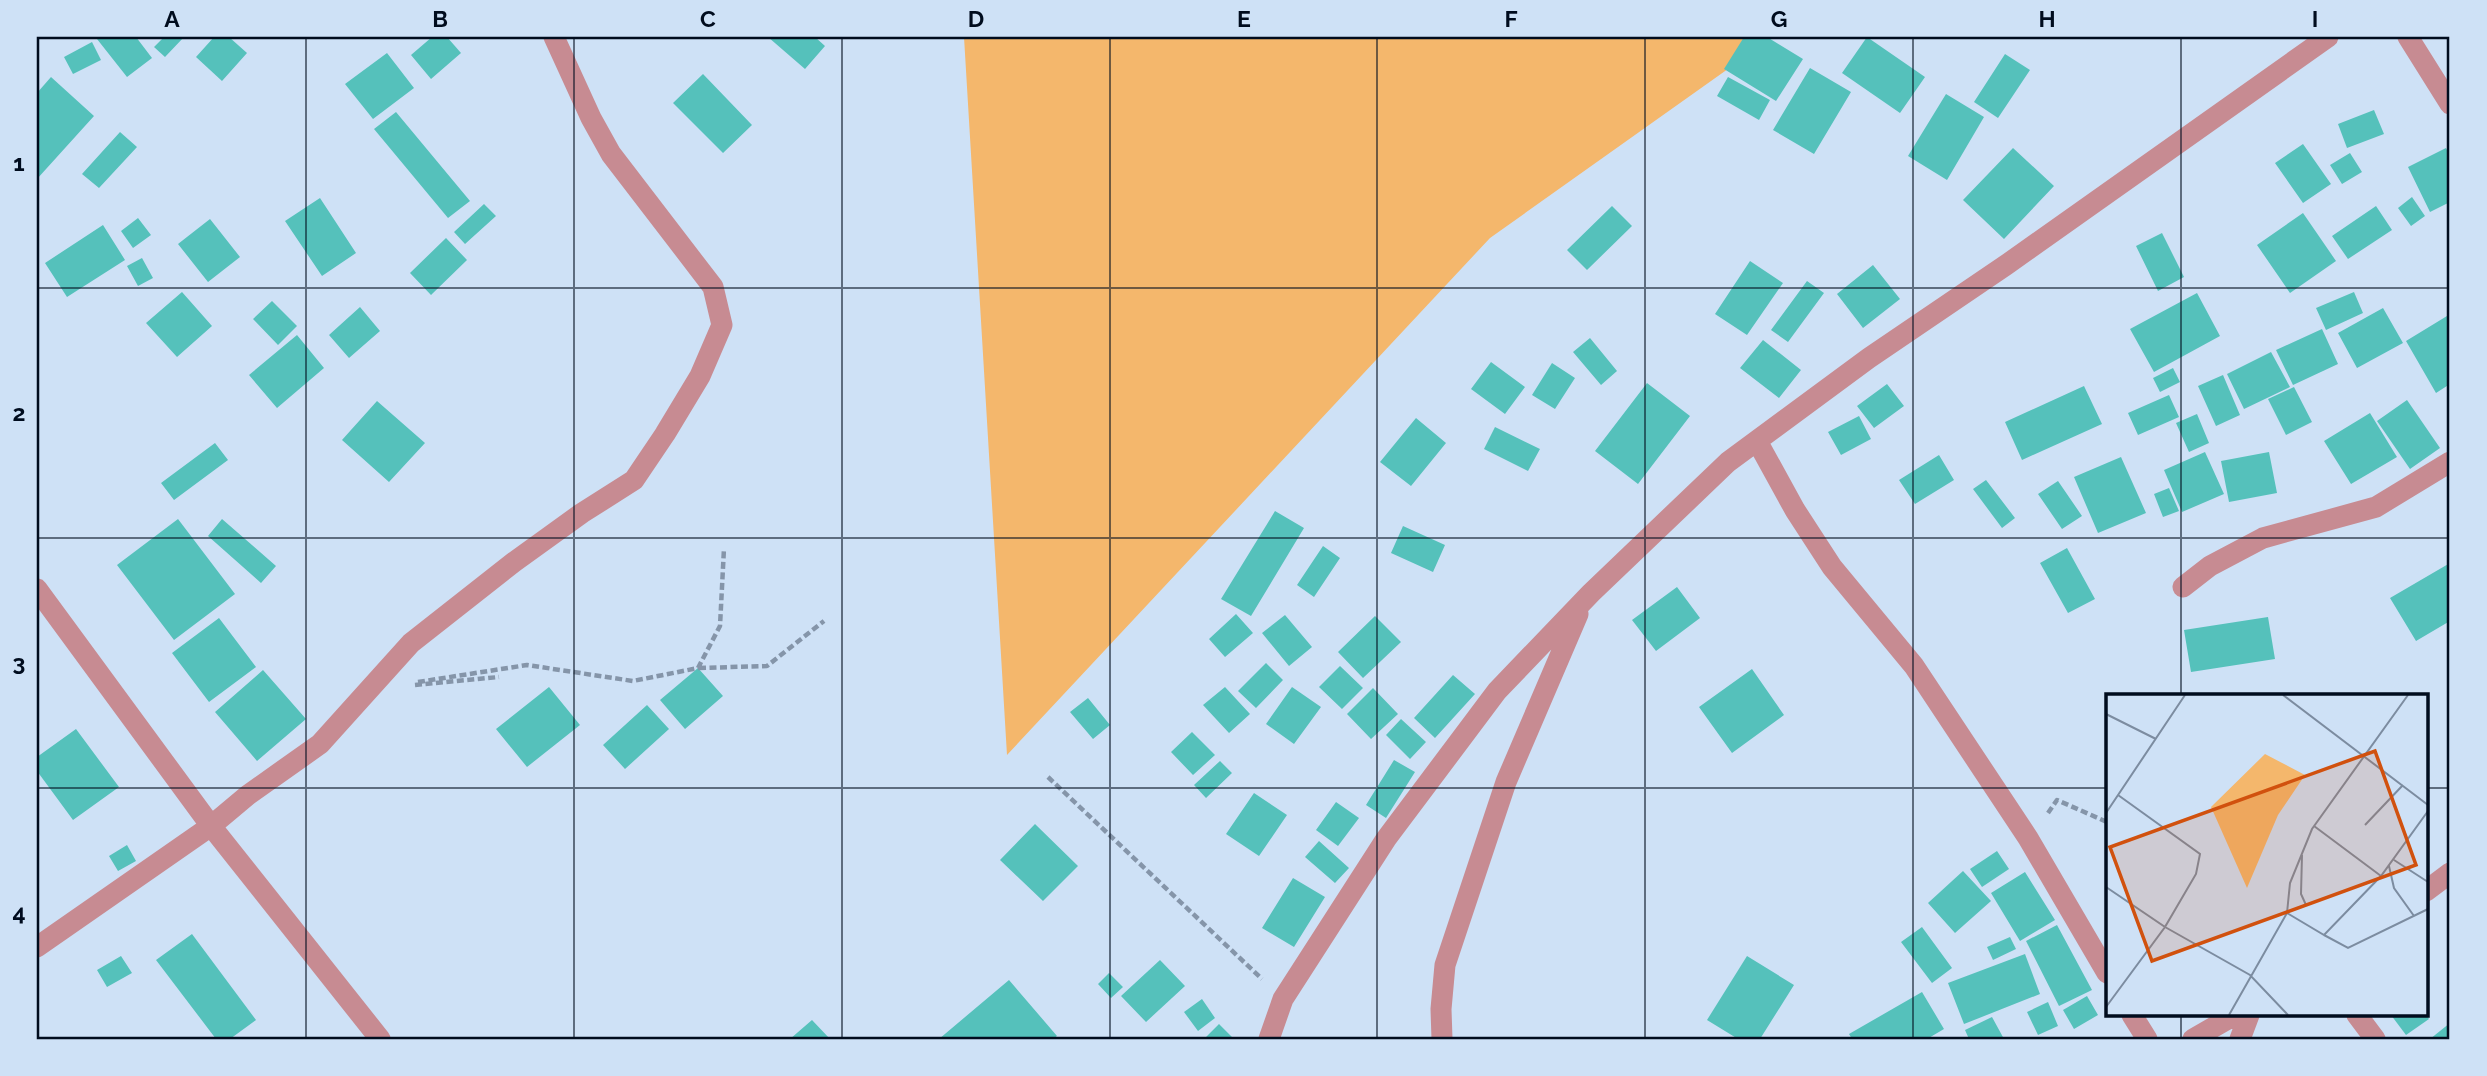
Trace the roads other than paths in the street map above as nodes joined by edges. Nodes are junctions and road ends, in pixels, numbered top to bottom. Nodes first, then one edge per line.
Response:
1 (554, 37) edge
2 (2328, 37) edge
3 (2408, 37) edge
4 (2450, 104) edge
5 (1757, 441) junction
6 (2450, 462) edge
7 (2183, 587) dead end
8 (37, 589) edge
9 (1583, 603) junction
10 (211, 826) junction
11 (2450, 873) edge
12 (2428, 890) edge
13 (37, 947) edge
14 (2106, 970) edge
15 (2133, 1016) edge
16 (2233, 1016) edge
17 (2249, 1016) edge
18 (2358, 1016) edge
19 (380, 1039) edge
20 (1269, 1039) edge
21 (1442, 1039) edge
22 (2147, 1039) edge
23 (2193, 1039) edge
24 (2240, 1039) edge
25 (2375, 1039) edge

1 - 10 street
2 - 5 street
3 - 4 street
5 - 9 street
5 - 14 street
6 - 7 street
8 - 10 street
9 - 20 street
9 - 21 street
10 - 13 street
10 - 19 street
11 - 12 street
15 - 22 street
16 - 23 street
17 - 24 street
18 - 25 street

